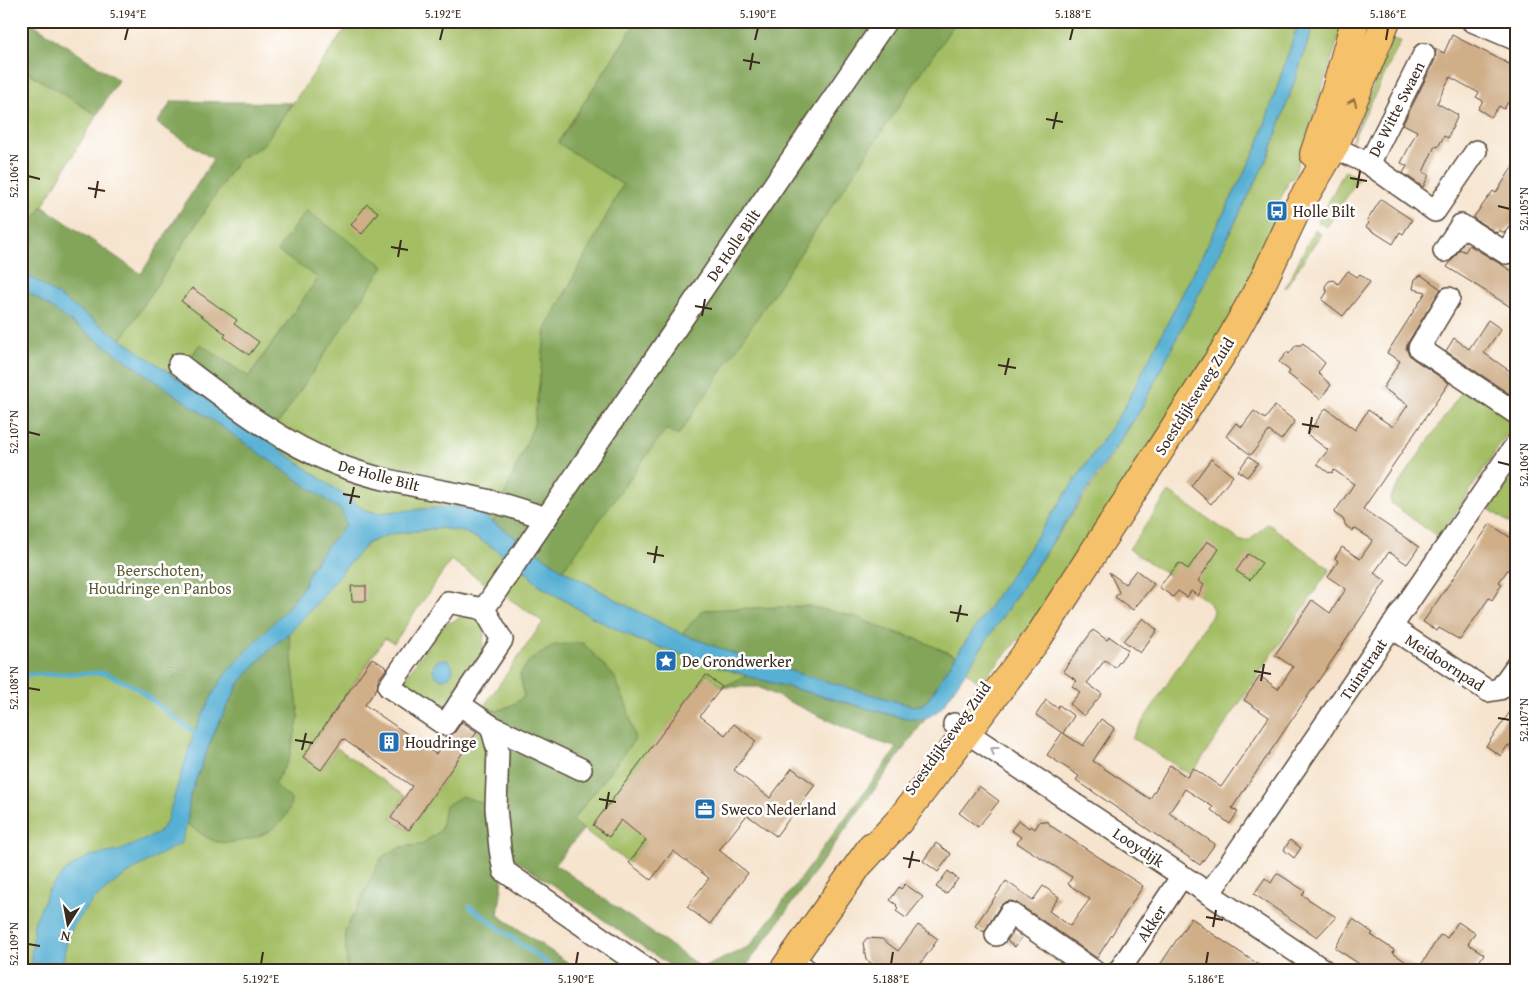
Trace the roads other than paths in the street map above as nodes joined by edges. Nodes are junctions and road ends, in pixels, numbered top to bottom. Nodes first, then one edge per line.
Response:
1 (886, 21) edge
2 (1355, 21) edge
3 (1386, 21) edge
4 (1472, 21) edge
5 (1495, 26) edge
6 (1517, 40) edge
7 (1424, 54) dead end
8 (1326, 143) junction
9 (1476, 152) dead end
10 (1369, 164) junction
11 (1513, 249) edge
12 (1444, 251) dead end
13 (1449, 298) dead end
14 (179, 364) dead end
15 (1517, 414) edge
16 (1517, 443) edge
17 (546, 518) junction
18 (484, 609) junction
19 (1391, 627) junction
20 (1517, 665) edge
21 (459, 704) junction
22 (490, 726) junction
23 (960, 727) junction
24 (581, 769) dead end
25 (1182, 876) junction
26 (1209, 894) junction
27 (996, 934) dead end
28 (798, 970) edge
29 (649, 971) edge
30 (1094, 971) edge
31 (1119, 971) edge
32 (1325, 971) edge

1 - 17 street, De Holle Bilt
2 - 8 main road, Soestdijkseweg Zuid
8 -> 3 main road, Soestdijkseweg Zuid
4 - 5 street
5 - 6 street
7 - 10 street, De Witte Swaen
8 - 10 street, De Witte Swaen
8 - 23 main road, Soestdijkseweg Zuid
9 - 10 street, De Witte Swaen
11 - 12 street
13 - 15 street
14 - 17 street, De Holle Bilt
16 - 19 street, Tuinstraat
17 - 18 street, De Holle Bilt
18 - 21 street
18 - 21 street
19 - 20 street, Meidoornpad
19 - 26 street, Tuinstraat
21 - 22 street
22 - 24 street
22 - 29 street
25 -> 23 street, Looydijk
23 - 28 main road, Soestdijkseweg Zuid
25 - 26 street, Looydijk
25 - 31 street, Akker
26 - 32 street, Looydijk
27 - 30 street

